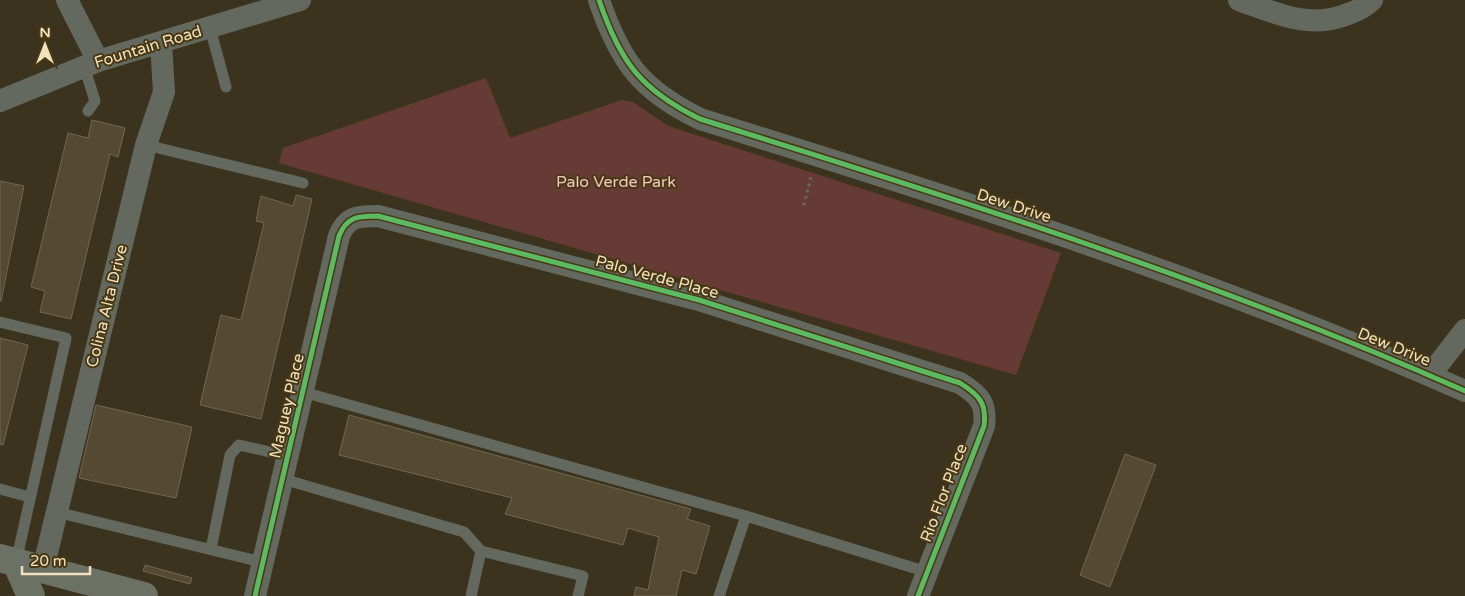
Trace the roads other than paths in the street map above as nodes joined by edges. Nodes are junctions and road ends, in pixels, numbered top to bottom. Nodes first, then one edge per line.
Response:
1 (67, 0) edge
2 (300, 0) edge
3 (600, 0) edge
4 (1239, 0) edge
5 (1372, 0) edge
6 (210, 28) junction
7 (161, 43) junction
8 (91, 64) junction
9 (226, 87) dead end
10 (0, 101) edge
11 (88, 111) dead end
12 (146, 145) junction
13 (304, 183) dead end
14 (347, 223) joint
15 (0, 322) edge
16 (1465, 330) edge
17 (1430, 375) junction
18 (1465, 391) edge
19 (303, 392) junction
20 (981, 399) joint
21 (288, 456) junction
22 (283, 479) junction
23 (0, 490) edge
24 (30, 497) junction
25 (56, 512) junction
26 (746, 516) junction
27 (210, 548) junction
28 (481, 551) junction
29 (8, 560) edge
30 (262, 562) junction
31 (43, 569) junction
32 (927, 572) junction
33 (31, 596) edge
34 (144, 596) edge
35 (255, 596) edge
36 (471, 596) edge
37 (578, 596) edge
38 (719, 596) edge
39 (918, 596) edge

1 - 8 street
2 - 6 street, Fountain Road
3 - 17 street, Dew Drive
4 - 5 street
6 - 7 street, Fountain Road
6 - 9 lane
7 - 8 street, Fountain Road
7 - 12 street, Colina Alta Drive
8 - 10 street, Fountain Road
8 - 11 lane
12 - 13 lane
12 - 25 street, Colina Alta Drive
14 - 19 street, Maguey Place
14 - 20 street, Palo Verde Place
15 - 24 lane
16 - 17 street
17 - 18 street, Dew Drive
19 - 21 street, Maguey Place
19 - 26 lane
20 - 32 street, Rio Flor Place
21 - 22 street, Maguey Place
21 - 27 lane
22 - 28 lane
22 - 30 street, Maguey Place
23 - 24 lane
24 - 29 lane
25 - 27 lane
25 - 31 street, Colina Alta Drive
26 - 32 lane
26 - 38 lane
27 - 30 lane
28 - 36 lane
28 - 37 lane
29 - 31 main road
29 - 33 main road
30 - 35 street, Maguey Place
31 - 34 main road
32 - 39 street, Rio Flor Place

